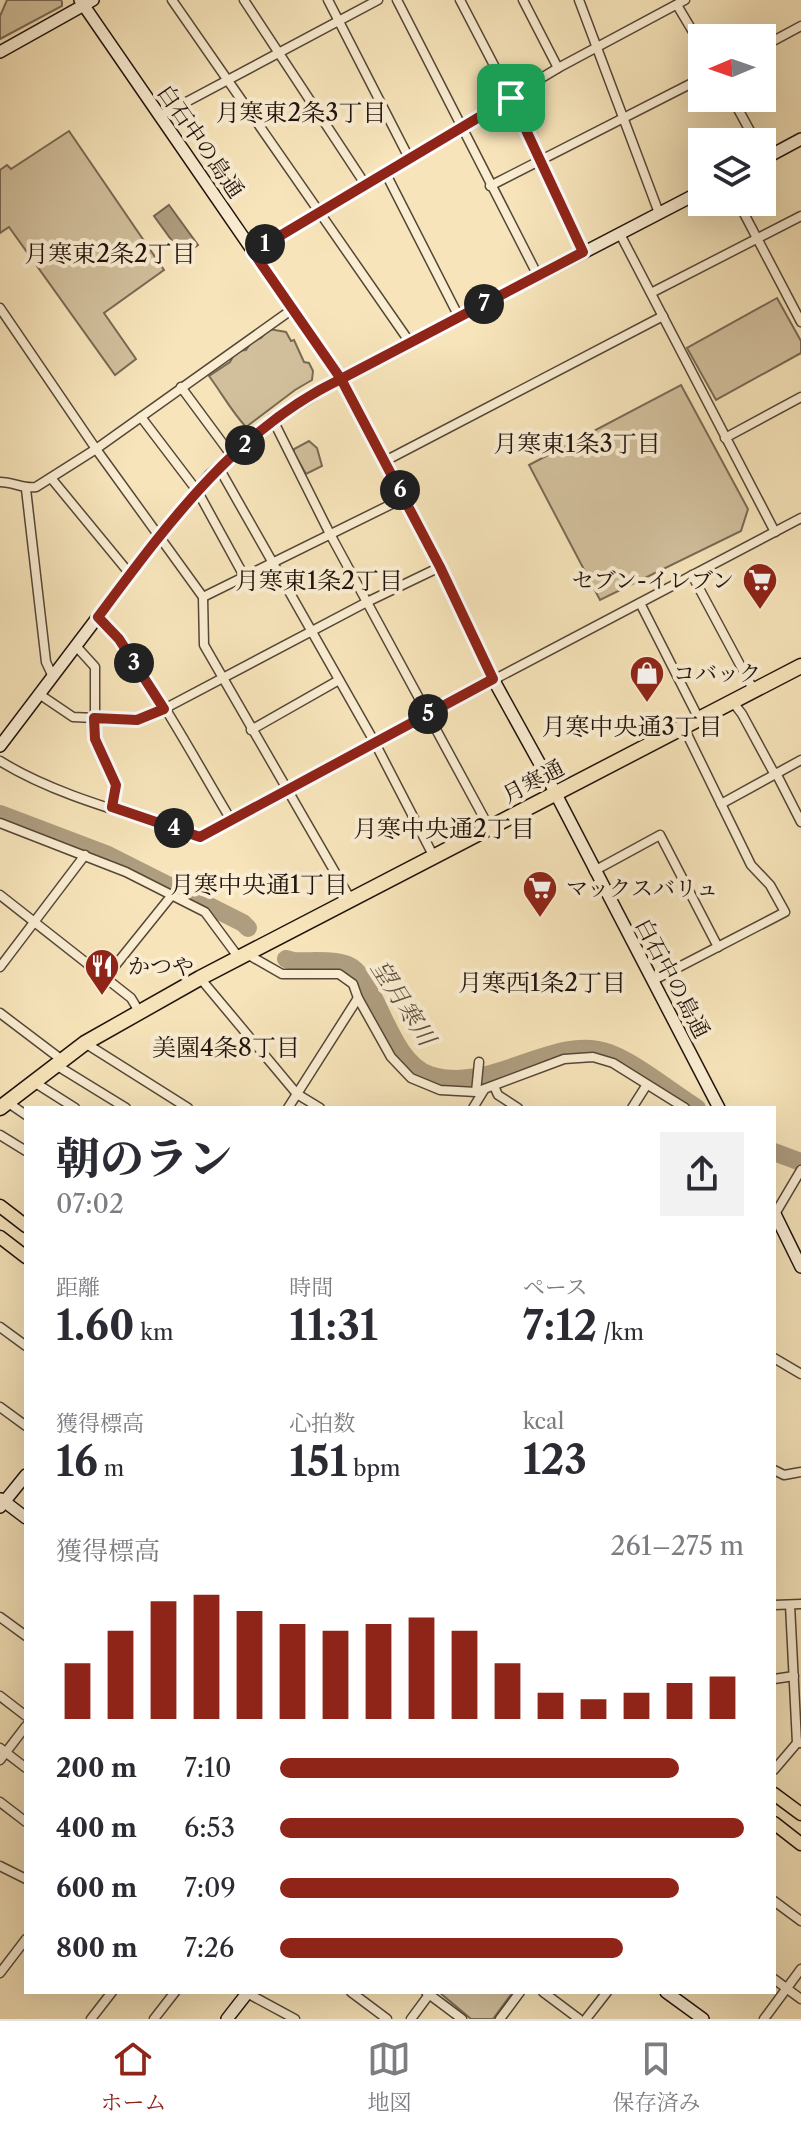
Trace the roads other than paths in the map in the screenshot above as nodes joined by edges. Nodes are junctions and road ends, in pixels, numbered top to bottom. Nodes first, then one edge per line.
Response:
1 (172, 0) edge
2 (244, 0) edge
3 (328, 0) edge
4 (378, 0) edge
5 (397, 0) edge
6 (460, 0) edge
7 (523, 0) edge
8 (579, 0) edge
9 (86, 2) edge
10 (681, 2) edge
11 (339, 21) junction
12 (691, 24) edge
13 (801, 26) edge
14 (776, 39) edge
15 (595, 48) junction
16 (0, 52) edge
17 (277, 53) junction
18 (558, 68) junction
19 (228, 79) junction
20 (688, 85) edge
21 (511, 98) junction
22 (160, 116) junction
23 (623, 119) junction
24 (463, 126) junction
25 (801, 139) edge
26 (776, 151) edge
27 (409, 158) junction
28 (541, 161) junction
29 (385, 172) junction
30 (365, 184) junction
31 (490, 186) junction
32 (688, 198) edge
33 (320, 211) junction
34 (659, 213) junction
35 (745, 216) edge
36 (801, 216) edge
37 (620, 234) junction
38 (757, 239) junction
39 (253, 252) junction
40 (583, 252) junction
41 (538, 276) junction
42 (651, 293) junction
43 (801, 298) edge
44 (791, 304) junction
45 (0, 308) edge
46 (294, 308) junction
47 (663, 316) junction
48 (459, 317) junction
49 (801, 322) edge
50 (411, 344) junction
51 (341, 379) junction
52 (181, 387) junction
53 (801, 397) edge
54 (141, 417) junction
55 (273, 420) junction
56 (725, 438) junction
57 (96, 449) junction
58 (232, 456) junction
59 (385, 461) junction
60 (219, 468) junction
61 (51, 478) junction
62 (0, 482) edge
63 (26, 489) junction
64 (198, 492) junction
65 (404, 498) junction
66 (801, 518) edge
67 (775, 532) junction
68 (330, 534) junction
69 (159, 537) junction
70 (272, 563) junction
71 (440, 567) junction
72 (130, 574) junction
73 (692, 575) junction
74 (244, 576) junction
75 (203, 597) junction
76 (367, 602) junction
77 (640, 603) junction
78 (98, 617) junction
79 (311, 631) junction
80 (76, 646) junction
81 (801, 666) edge
82 (53, 677) junction
83 (222, 678) junction
84 (493, 679) junction
85 (339, 680) junction
86 (754, 691) junction
87 (39, 694) junction
88 (732, 701) junction
89 (164, 709) junction
90 (429, 714) junction
91 (94, 718) junction
92 (699, 719) junction
93 (684, 728) junction
94 (251, 730) junction
95 (1, 740) edge
96 (375, 743) junction
97 (801, 760) edge
98 (0, 761) edge
99 (776, 774) junction
100 (288, 788) junction
101 (555, 793) junction
102 (721, 804) junction
103 (112, 807) junction
104 (231, 820) junction
105 (801, 822) edge
106 (0, 823) edge
107 (490, 829) junction
108 (85, 855) junction
109 (434, 857) junction
110 (594, 871) junction
111 (0, 895) edge
112 (172, 895) junction
113 (351, 900) junction
114 (35, 922) junction
115 (718, 947) junction
116 (242, 956) junction
117 (0, 967) edge
118 (106, 977) junction
119 (200, 978) junction
120 (652, 981) junction
121 (358, 998) junction
122 (0, 1013) edge
123 (140, 1013) junction
124 (85, 1043) junction
125 (59, 1062) junction
126 (479, 1062) dead end
127 (33, 1082) junction
128 (494, 1086) junction
129 (646, 1086) junction
130 (479, 1089) junction
131 (297, 1094) junction
132 (4, 1105) edge
133 (72, 1106) edge
134 (123, 1106) edge
135 (185, 1106) edge
136 (289, 1106) edge
137 (317, 1106) edge
138 (474, 1106) edge
139 (515, 1106) edge
140 (633, 1106) edge
141 (681, 1106) edge
142 (718, 1106) edge
143 (24, 1114) edge
144 (0, 1135) edge
145 (24, 1150) edge
146 (800, 1174) edge
147 (0, 1206) edge
148 (776, 1211) edge
149 (776, 1218) edge
150 (24, 1224) edge
151 (0, 1237) edge
152 (24, 1255) edge
153 (801, 1267) edge
154 (0, 1327) edge
155 (24, 1345) edge
156 (776, 1359) edge
157 (801, 1374) edge
158 (0, 1407) edge
159 (24, 1425) edge
160 (776, 1471) edge
161 (801, 1472) edge
162 (24, 1477) edge
163 (1, 1503) edge
164 (24, 1517) edge
165 (801, 1604) edge
166 (776, 1605) edge
167 (790, 1605) junction
168 (0, 1617) edge
169 (24, 1635) edge
170 (794, 1676) junction
171 (776, 1679) edge
172 (0, 1696) edge
173 (24, 1714) edge
174 (24, 1728) edge
175 (799, 1743) edge
176 (2, 1753) edge
177 (24, 1767) edge
178 (776, 1768) edge
179 (776, 1795) edge
180 (0, 1802) edge
181 (801, 1814) edge
182 (24, 1820) edge
183 (776, 1825) edge
184 (801, 1844) edge
185 (0, 1866) edge
186 (22, 1876) edge
187 (776, 1902) edge
188 (801, 1921) edge
189 (24, 1942) edge
190 (801, 1969) edge
191 (0, 1973) edge
192 (776, 1980) edge
193 (787, 1988) junction
194 (110, 1994) edge
195 (173, 1994) edge
196 (245, 1994) edge
197 (250, 1994) edge
198 (354, 1994) edge
199 (428, 1994) edge
200 (430, 1994) edge
201 (519, 1994) edge
202 (546, 1994) edge
203 (605, 1994) edge
204 (669, 1994) edge
205 (801, 1999) edge
206 (91, 2019) edge
207 (154, 2019) edge
208 (227, 2019) edge
209 (295, 2019) edge
210 (387, 2019) edge
211 (411, 2019) edge
212 (462, 2019) edge
213 (500, 2019) edge
214 (579, 2019) edge
215 (586, 2019) edge
216 (703, 2019) edge
217 (764, 2019) edge

1 - 19 street
2 - 17 street
3 - 11 street
4 - 11 street
5 - 24 street
6 - 21 street
7 - 18 street
8 - 15 street
9 - 16 street
9 - 22 street, 白石中の島通
10 - 12 street
10 - 15 street
11 - 17 street
11 - 27 street
13 - 14 street
15 - 18 street
15 - 23 street
17 - 19 street
17 - 30 street
18 - 21 street
19 - 22 street
19 - 33 street
20 - 23 street
21 - 24 street
21 - 28 street
22 - 39 street, 白石中の島通
23 - 28 street
23 - 34 street
24 - 27 street
24 - 31 street
25 - 26 street
27 - 29 street
28 - 31 street
28 - 40 street
29 - 30 street
29 - 48 street
30 - 33 street
31 - 41 street
32 - 34 street
33 - 39 street
33 - 50 street
34 - 37 street
35 - 38 street
36 - 38 street
37 - 40 street
37 - 42 street
38 - 42 street
38 - 44 street
39 - 46 street, 白石中の島通
40 - 41 street
41 - 48 street
42 - 47 street
43 - 44 street
44 - 49 street
45 - 57 street
46 - 51 street, 白石中の島通
46 - 52 street
47 - 56 street
47 - 59 street
48 - 50 street
50 - 51 street
51 - 55 street
51 - 59 street, 白石中の島通
52 - 54 street
52 - 58 street
53 - 56 street
54 - 57 street
54 - 64 street
55 - 58 street
55 - 68 street
56 - 67 street
57 - 61 street
57 - 69 street
58 - 60 street
59 - 65 street, 白石中の島通
60 - 64 street
60 - 70 street
61 - 63 street
61 - 72 street
62 - 63 street
63 - 82 street
64 - 69 street
64 - 74 street
65 - 68 street
65 - 71 street, 白石中の島通
66 - 67 street
67 - 73 street
68 - 70 street
68 - 76 street
69 - 72 street
69 - 75 street
70 - 74 street
70 - 79 street
71 - 76 street
71 - 84 street, 白石中の島通
72 - 78 street
73 - 77 street
73 - 86 street
74 - 75 street
75 - 83 street
76 - 79 street
76 - 90 street
77 - 84 street
77 - 92 street
78 - 80 street
78 - 89 street
79 - 83 street
79 - 85 street
80 - 82 street
80 - 91 street
81 - 86 highway, 月寒通
82 - 87 street
83 - 89 street
83 - 94 street
84 - 90 street
84 - 101 street, 白石中の島通
85 - 94 street
85 - 96 street
86 - 88 highway, 月寒通
87 - 91 street
87 - 95 street
88 - 92 highway, 月寒通
88 - 99 street
89 - 91 street
89 - 104 street
90 - 96 street
90 - 107 street
91 - 103 street
92 - 93 highway, 月寒通
93 - 101 highway, 月寒通
93 - 102 street
94 - 100 street
96 - 100 street
96 - 109 street
97 - 99 street
98 - 103 street
99 - 102 street
99 - 105 street
100 - 104 street
100 - 113 street
101 - 107 highway, 月寒通
101 - 110 street, 白石中の島通
102 - 115 street
103 - 104 street
106 - 108 street
107 - 109 highway, 月寒通
108 - 112 street
108 - 114 street
109 - 113 highway, 月寒通
110 - 115 street
110 - 120 street, 白石中の島通
111 - 114 street
112 - 116 street
112 - 118 street
113 - 116 highway, 月寒通
114 - 117 street
114 - 118 street
115 - 120 street
116 - 119 highway, 月寒通
116 - 121 street
118 - 123 street
119 - 123 highway, 月寒通
119 - 131 street
120 - 142 street, 白石中の島通
121 - 130 street
121 - 131 street
122 - 125 street
123 - 124 highway, 月寒通
124 - 125 highway, 月寒通
124 - 135 street
125 - 127 highway, 月寒通
125 - 134 street
126 - 130 street
127 - 132 highway, 月寒通
127 - 133 street
128 - 129 street
128 - 130 street
128 - 139 street
129 - 140 street
129 - 141 street
130 - 138 street
131 - 136 street
131 - 137 street
132 - 143 street
144 - 145 street
146 - 148 street
147 - 150 main road
149 - 153 street
151 - 152 main road
154 - 155 street
156 - 157 street
158 - 159 street
160 - 161 street
162 - 163 street
163 - 164 street
165 - 167 street
166 - 167 street
167 - 170 street
168 - 169 street
170 - 171 street
170 - 175 street
172 - 173 street
174 - 176 street
175 - 178 street
176 - 177 street
179 - 181 main road
180 - 182 street
183 - 184 main road
185 - 186 street
187 - 188 street
189 - 191 street
190 - 193 street
192 - 193 street
193 - 205 street
193 - 217 street
194 - 206 street
195 - 207 street
196 - 208 street
197 - 209 street
198 - 210 street
199 - 211 street
200 - 212 street
201 - 213 street
202 - 214 street
203 - 215 street
204 - 216 street

